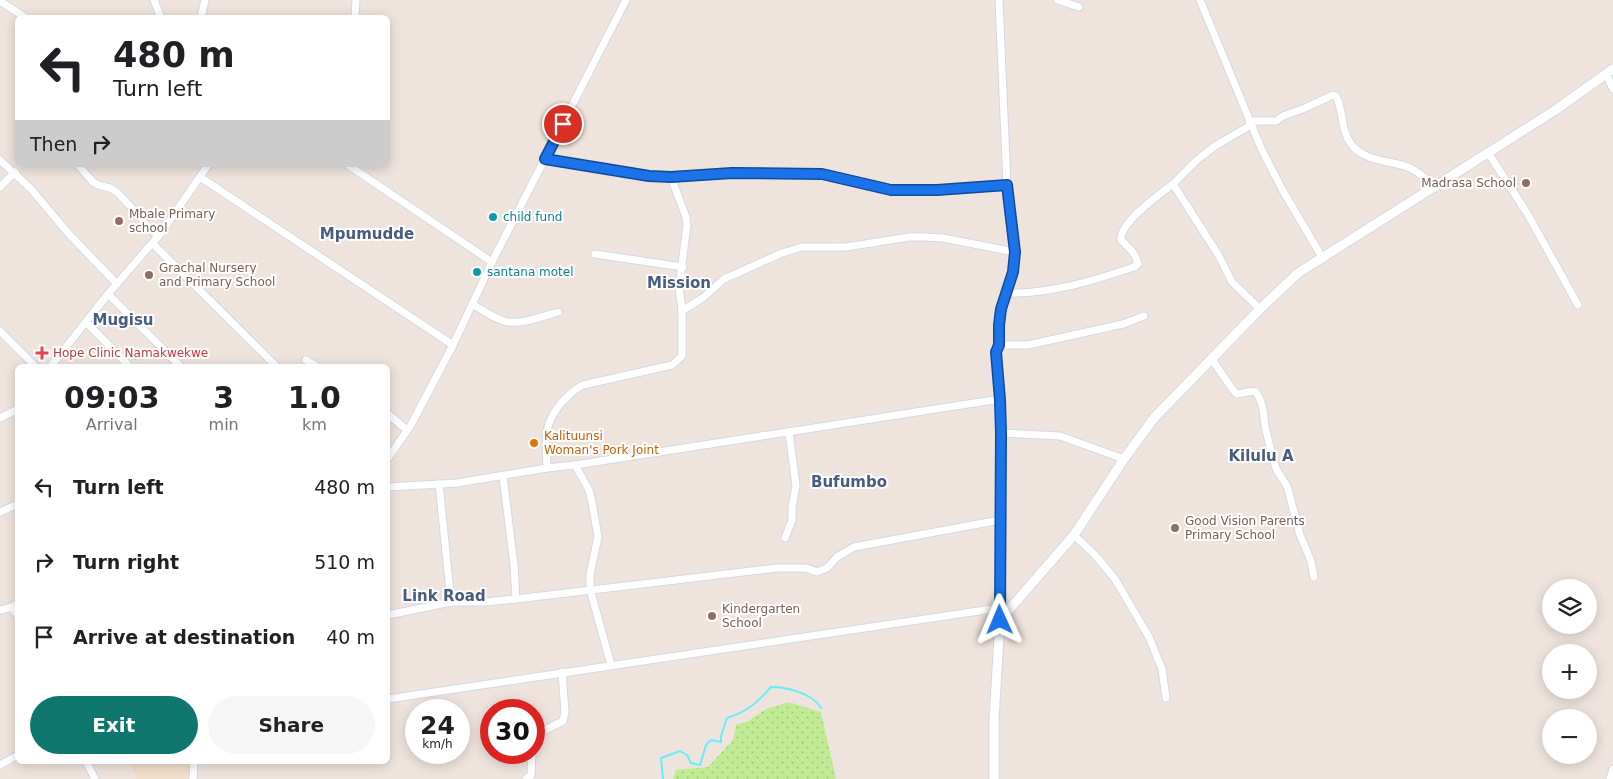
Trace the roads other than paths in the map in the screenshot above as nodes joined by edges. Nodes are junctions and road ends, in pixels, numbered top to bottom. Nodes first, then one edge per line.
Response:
1 (154, 0) edge
2 (205, 0) edge
3 (356, 0) edge
4 (626, 0) edge
5 (999, 0) edge
6 (1058, 0) edge
7 (1200, 0) edge
8 (0, 1) edge
9 (1079, 7) dead end
10 (21, 15) edge
11 (159, 15) edge
12 (202, 15) edge
13 (355, 15) edge
14 (1609, 72) edge
15 (1613, 89) edge
16 (1250, 123) junction
17 (1489, 154) junction
18 (545, 159) junction
19 (0, 160) edge
20 (80, 167) edge
21 (207, 167) edge
22 (351, 167) edge
23 (15, 172) junction
24 (200, 177) junction
25 (671, 177) junction
26 (1173, 184) junction
27 (1007, 185) junction
28 (0, 187) edge
29 (1436, 188) junction
30 (158, 237) junction
31 (153, 244) junction
32 (1015, 252) junction
33 (595, 254) dead end
34 (1323, 259) junction
35 (492, 262) junction
36 (683, 267) junction
37 (117, 284) junction
38 (108, 294) junction
39 (1006, 294) junction
40 (472, 304) junction
41 (1578, 305) dead end
42 (1260, 309) junction
43 (682, 311) junction
44 (558, 312) dead end
45 (1144, 316) dead end
46 (86, 322) junction
47 (0, 331) edge
48 (453, 345) junction
49 (999, 345) junction
50 (1212, 358) junction
51 (306, 360) dead end
52 (34, 364) edge
53 (53, 364) edge
54 (127, 364) edge
55 (178, 364) edge
56 (274, 364) edge
57 (313, 364) edge
58 (1000, 400) junction
59 (15, 410) edge
60 (390, 416) edge
61 (0, 418) edge
62 (407, 430) junction
63 (789, 432) junction
64 (1001, 433) junction
65 (390, 455) edge
66 (1124, 458) junction
67 (575, 465) junction
68 (547, 468) junction
69 (503, 476) junction
70 (439, 484) junction
71 (390, 487) edge
72 (15, 505) edge
73 (0, 512) edge
74 (1000, 520) junction
75 (1074, 535) junction
76 (785, 538) dead end
77 (1314, 577) dead end
78 (590, 589) junction
79 (516, 599) junction
80 (451, 602) junction
81 (15, 605) edge
82 (999, 608) junction
83 (0, 610) edge
84 (390, 615) edge
85 (1000, 620) junction
86 (611, 665) junction
87 (562, 672) junction
88 (1166, 698) dead end
89 (390, 699) edge
90 (545, 730) edge
91 (15, 757) edge
92 (88, 764) edge
93 (194, 764) edge
94 (531, 764) edge
95 (0, 765) edge
96 (1613, 769) edge
97 (95, 779) edge
98 (193, 779) edge
99 (526, 779) edge
100 (994, 779) edge
101 (1610, 779) edge

1 - 11 street
2 - 12 street
3 - 13 street
4 - 18 street
5 - 27 street
6 - 9 street
7 - 16 street
8 - 10 street
14 - 15 street
14 - 17 street
16 - 26 street
16 - 29 street
16 - 34 street
17 - 29 street
17 - 41 street
18 - 25 street
18 - 35 street
19 - 23 street
20 - 30 street
21 - 24 street
22 - 35 street
23 - 28 street
23 - 37 street
24 - 30 street
24 - 48 street
25 - 27 street
25 - 36 street
26 - 39 street
26 - 42 street
27 - 32 street
29 - 34 street
30 - 31 street
31 - 37 street
31 - 56 street
32 - 39 street
32 - 43 street
33 - 36 street
34 - 42 street
35 - 40 street
36 - 43 street
37 - 38 street
38 - 46 street
38 - 55 street
39 - 49 street
40 - 44 street
40 - 48 street
42 - 50 street
43 - 68 street
45 - 49 street
46 - 53 street
46 - 54 street
47 - 52 street
48 - 62 street
49 - 58 street
50 - 66 street
50 - 77 street
51 - 57 street
58 - 63 street
58 - 64 street
59 - 61 street
60 - 62 street
62 - 65 street
63 - 67 street
63 - 76 street
64 - 66 street
64 - 74 street
66 - 75 street
67 - 68 street
67 - 78 street
68 - 69 street
69 - 70 street
69 - 79 street
70 - 71 street
70 - 80 street
72 - 73 street
74 - 78 street
74 - 82 street
75 - 85 street
75 - 88 street
78 - 79 street
78 - 86 street
79 - 80 street
80 - 84 street
81 - 83 street
82 - 85 street
82 - 86 street
85 - 100 street
86 - 87 street
87 - 89 street
87 - 90 street
91 - 95 street
92 - 97 street
93 - 98 street
94 - 99 street
96 - 101 street

